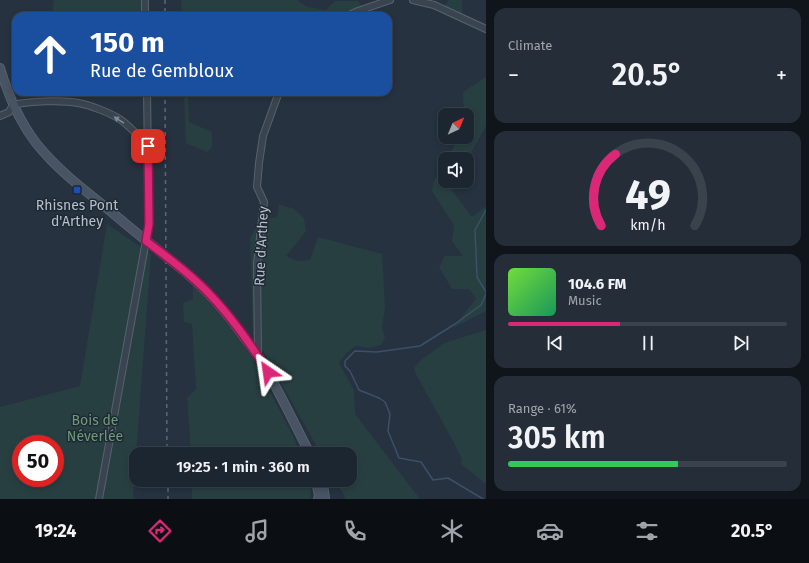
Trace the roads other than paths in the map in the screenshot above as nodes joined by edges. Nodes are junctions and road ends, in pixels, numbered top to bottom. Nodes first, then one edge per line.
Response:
1 (145, 0) edge
2 (390, 0) edge
3 (413, 0) edge
4 (145, 12) edge
5 (356, 12) edge
6 (486, 29) edge
7 (0, 68) edge
8 (147, 96) edge
9 (278, 96) edge
10 (14, 105) junction
11 (0, 116) edge
12 (148, 146) junction
13 (146, 241) junction
14 (258, 356) junction
15 (306, 447) edge
16 (317, 487) edge
17 (324, 487) edge
18 (99, 499) edge
19 (318, 499) edge
20 (325, 499) edge

1 - 4 street
2 - 5 street
3 - 6 street
7 - 10 main road
8 - 12 street
9 - 14 street, Rue d'Arthey
10 - 11 street
12 -> 10 street
10 - 13 main road
12 - 13 street
13 - 14 main road, bridge
13 - 18 street
14 - 15 main road
16 - 19 main road
17 - 20 main road

